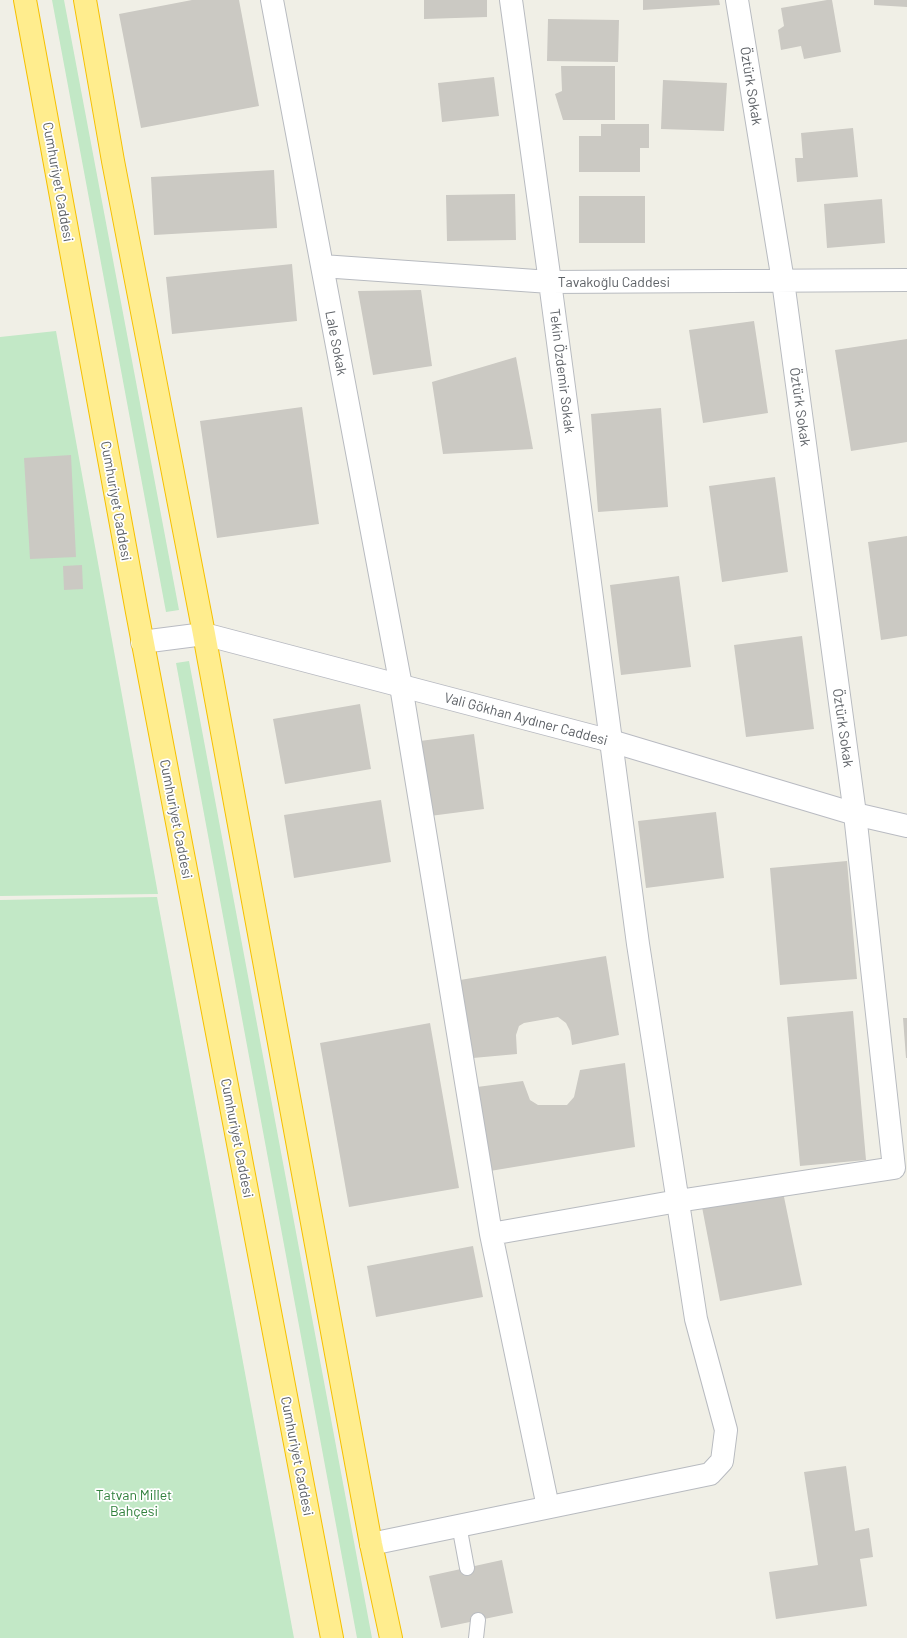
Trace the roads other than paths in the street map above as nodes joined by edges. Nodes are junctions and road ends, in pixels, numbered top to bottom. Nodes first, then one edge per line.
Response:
1 (24, 0) edge
2 (85, 0) edge
3 (272, 0) edge
4 (511, 0) edge
5 (738, 0) edge
6 (322, 266) junction
7 (907, 280) edge
8 (783, 281) junction
9 (550, 282) junction
10 (204, 634) junction
11 (142, 642) junction
12 (401, 686) junction
13 (611, 742) junction
14 (855, 814) junction
15 (907, 826) edge
16 (678, 1201) junction
17 (491, 1234) junction
18 (548, 1507) junction
19 (459, 1525) junction
20 (371, 1544) junction
21 (467, 1568) dead end
22 (478, 1620) dead end
23 (332, 1638) edge
24 (391, 1638) edge
25 (476, 1638) edge

1 - 11 highway, Cumhuriyet Caddesi
2 - 10 highway
3 - 6 street, Lale Sokak
4 - 9 street, Tekin Özdemir Sokak
5 - 8 street, Öztürk Sokak
6 - 9 street, Tavakoğlu Caddesi
6 - 12 street, Lale Sokak
7 - 8 street, Tavakoğlu Caddesi
8 - 9 street, Tavakoğlu Caddesi
8 - 14 street, Öztürk Sokak
9 - 13 street, Tekin Özdemir Sokak
10 - 11 street, Vali Gökhan Aydıner Caddesi
10 - 12 street, Vali Gökhan Aydıner Caddesi
10 - 20 highway
11 - 23 highway, Cumhuriyet Caddesi
12 - 13 street, Vali Gökhan Aydıner Caddesi
12 - 17 street, Lale Sokak
13 - 14 street, Vali Gökhan Aydıner Caddesi
13 - 16 street, Tekin Özdemir Sokak
14 - 15 street, Vali Gökhan Aydıner Caddesi
14 - 16 street, Öztürk Sokak
16 - 17 street
16 - 18 street, Tekin Özdemir Sokak
17 - 18 street, Lale Sokak
18 - 19 street, Tekin Özdemir Sokak
19 - 20 street, Tekin Özdemir Sokak
19 - 21 lane
20 - 24 highway
22 - 25 lane

